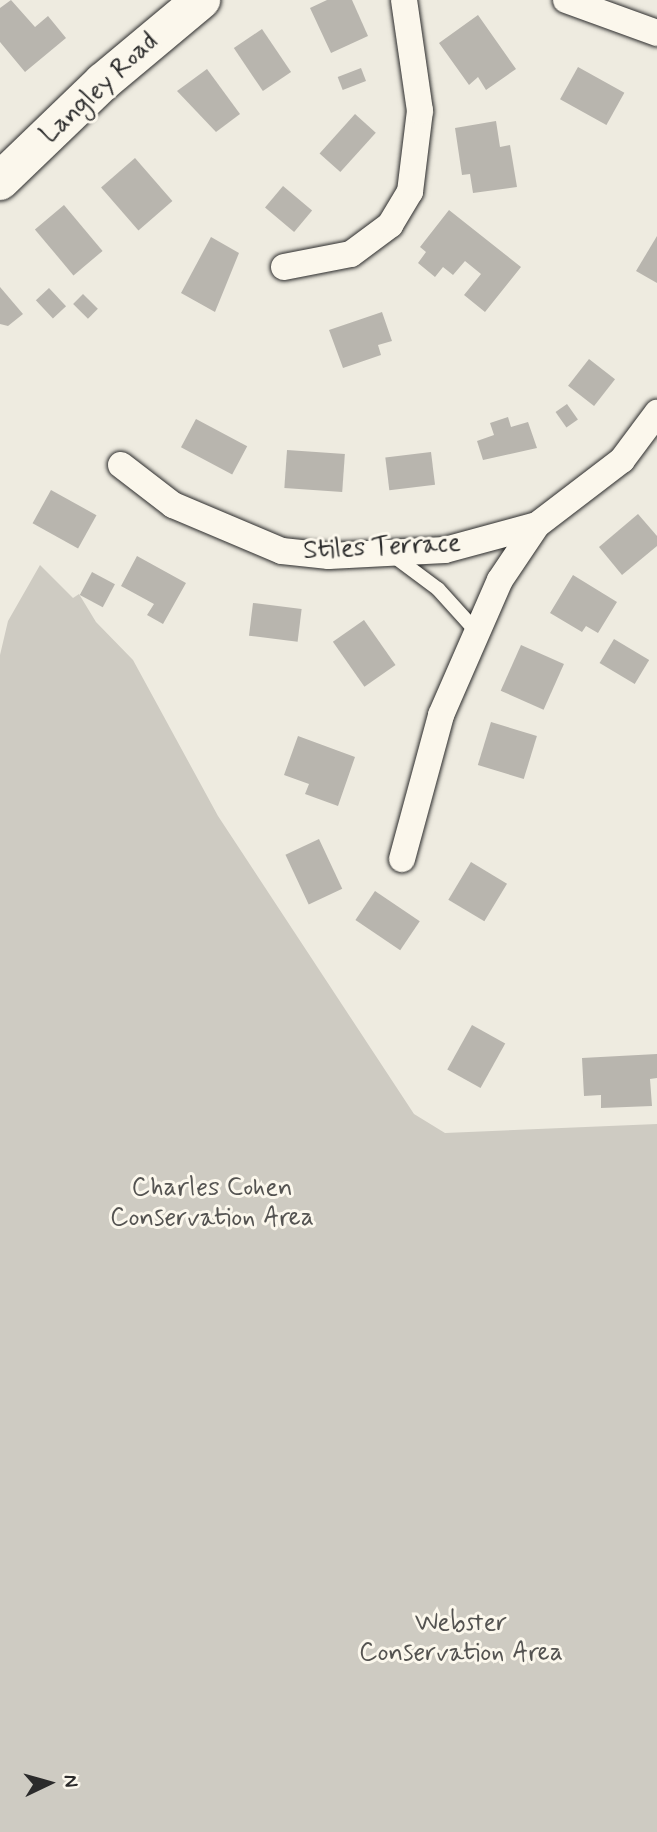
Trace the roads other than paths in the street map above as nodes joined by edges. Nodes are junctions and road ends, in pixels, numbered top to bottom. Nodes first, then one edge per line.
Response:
1 (201, 0) edge
2 (404, 0) edge
3 (566, 0) edge
4 (657, 33) edge
5 (0, 181) edge
6 (284, 267) dead end
7 (657, 413) edge
8 (121, 465) dead end
9 (537, 525) junction
10 (390, 553) junction
11 (475, 631) junction
12 (402, 859) dead end

1 - 5 street, Langley Road
2 - 6 street
3 - 4 street
7 - 9 street
8 - 10 street, Stiles Terrace
9 - 10 street, Stiles Terrace
9 - 11 street
10 - 11 lane
11 - 12 street

